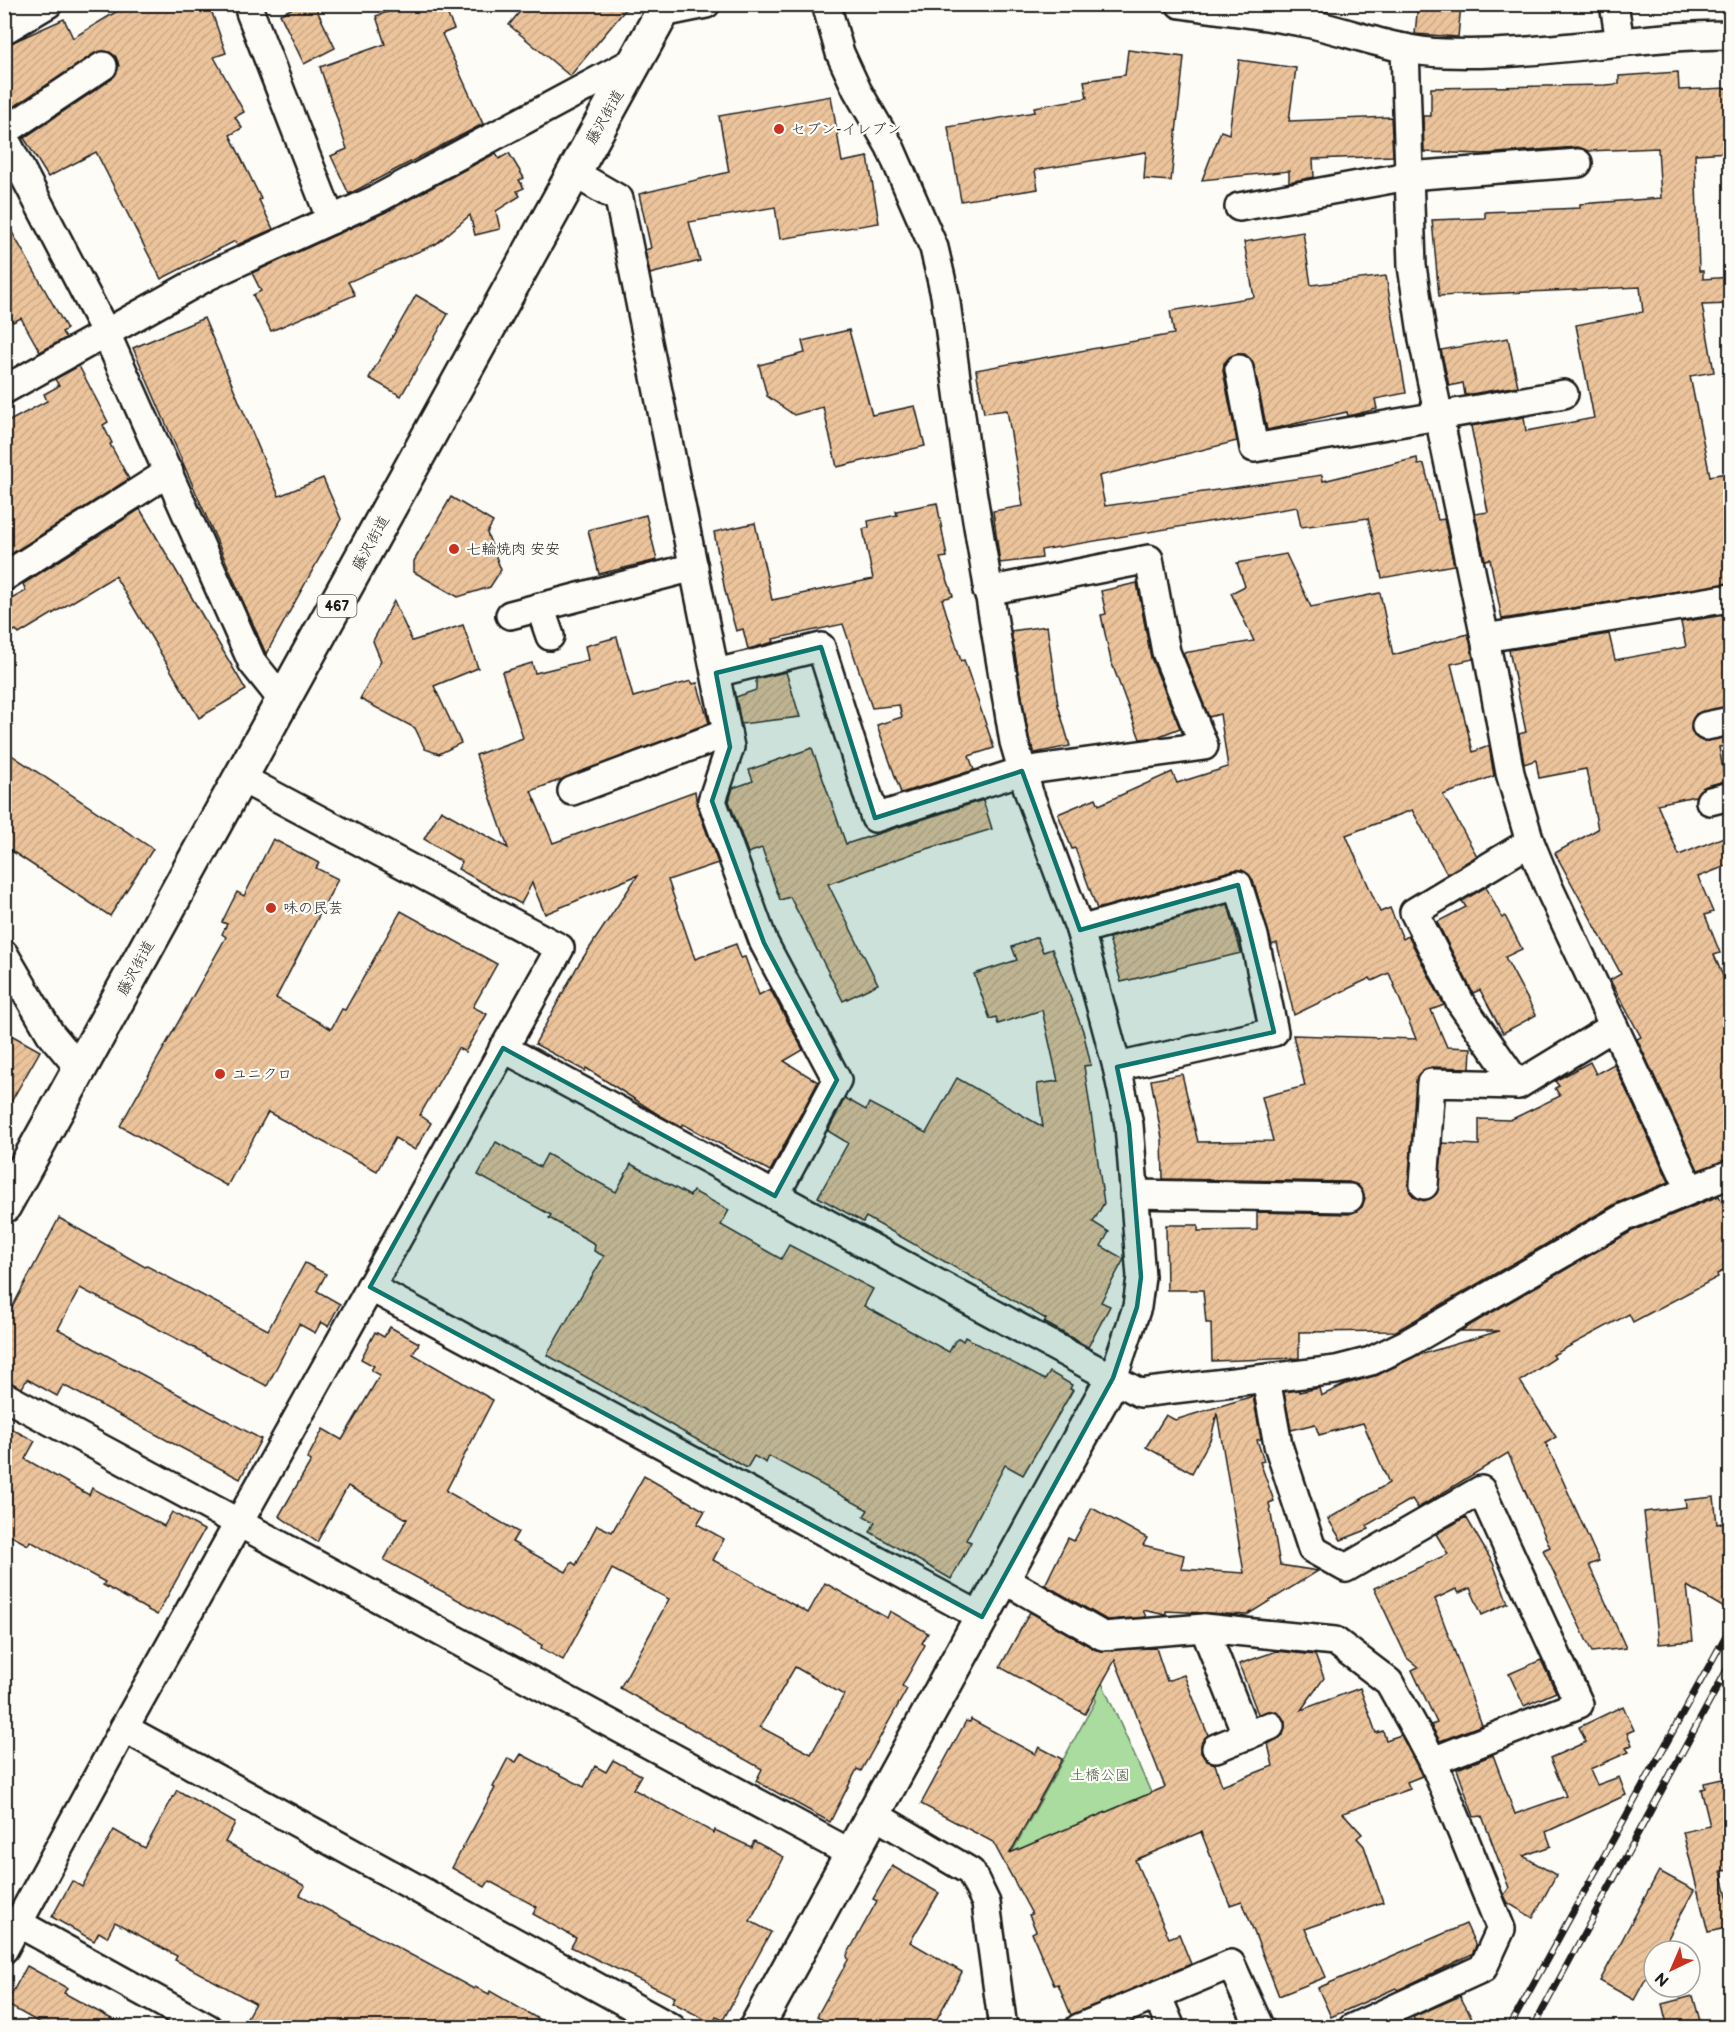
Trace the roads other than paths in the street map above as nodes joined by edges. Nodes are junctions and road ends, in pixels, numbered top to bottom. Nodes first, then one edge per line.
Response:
1 (48, 4) edge
2 (706, 4) edge
3 (826, 4) edge
4 (1180, 4) edge
5 (1614, 4) edge
6 (664, 9) edge
7 (250, 12) dead end
8 (4, 30) edge
9 (1731, 35) edge
10 (1620, 42) junction
11 (1405, 48) junction
12 (638, 58) junction
13 (103, 66) dead end
14 (4, 132) edge
15 (4, 137) edge
16 (1578, 163) dead end
17 (574, 173) junction
18 (1408, 176) junction
19 (1239, 207) dead end
20 (332, 220) junction
21 (106, 333) junction
22 (1239, 369) dead end
23 (4, 390) edge
24 (1564, 394) dead end
25 (1440, 413) junction
26 (169, 472) junction
27 (694, 567) junction
28 (4, 577) edge
29 (987, 591) junction
30 (1731, 598) edge
31 (540, 607) junction
32 (510, 615) dead end
33 (550, 636) dead end
34 (1485, 638) junction
35 (716, 673) junction
36 (284, 702) junction
37 (727, 732) junction
38 (1022, 771) junction
39 (241, 778) junction
40 (572, 791) dead end
41 (1530, 842) junction
42 (1080, 930) junction
43 (4, 954) edge
44 (1613, 1027) junction
45 (503, 1048) junction
46 (1117, 1067) junction
47 (80, 1069) junction
48 (1518, 1085) junction
49 (1731, 1174) edge
50 (1424, 1185) dead end
51 (1690, 1189) junction
52 (1134, 1194) junction
53 (775, 1196) junction
54 (1349, 1198) dead end
55 (4, 1206) edge
56 (370, 1287) junction
57 (1113, 1378) junction
58 (1266, 1379) junction
59 (4, 1396) edge
60 (239, 1522) junction
61 (1003, 1579) junction
62 (982, 1617) junction
63 (1204, 1628) junction
64 (124, 1728) junction
65 (1216, 1748) dead end
66 (1433, 1761) junction
67 (873, 1814) junction
68 (852, 1854) junction
69 (18, 1923) junction
70 (4, 1949) edge
71 (1157, 1995) junction
72 (208, 2028) edge
73 (672, 2028) edge
74 (756, 2028) edge
75 (1003, 2028) edge
76 (1079, 2028) edge
77 (1171, 2028) edge
78 (1260, 2028) edge
79 (1352, 2028) edge

1 - 8 street
2 - 6 street
3 - 29 street
4 - 11 street
5 - 10 street
6 - 12 main road, 藤沢街道 / 467
7 - 20 street
9 - 10 street
10 - 11 street
11 - 18 street
12 - 17 main road, 藤沢街道 / 467
12 - 20 street
13 - 14 street
15 - 21 street
16 - 18 street
17 - 27 street
17 - 36 main road, 藤沢街道 / 467
18 - 19 street
18 - 25 street
20 - 21 street
21 - 23 street
21 - 26 street
22 - 25 street
24 - 25 street
25 - 34 street
26 - 28 street
26 - 36 street
27 - 31 street
27 - 35 street
29 - 38 street
29 - 38 street
30 - 34 street
31 - 32 street
31 - 33 street
34 - 41 street
35 - 37 street
35 - 38 street
36 - 39 main road, 藤沢街道 / 467
37 - 40 street
37 - 53 street
38 - 42 street
39 - 45 street
39 - 47 main road, 藤沢街道 / 467
41 - 44 street
41 - 48 street
42 - 46 street
42 - 46 street
43 - 47 street
44 - 48 street
44 - 51 street
45 - 53 street
45 - 56 street
46 - 52 street
47 - 55 main road, 藤沢街道 / 467
48 - 50 street
49 - 51 street
51 - 58 street
52 - 54 street
52 - 57 street
53 - 57 street
56 - 60 street
56 - 62 street
57 - 58 street
57 - 61 main road
58 - 66 street
59 - 60 street
60 - 64 street
60 - 68 street
61 - 62 main road
61 - 63 street
62 - 67 main road
63 - 65 street
63 - 66 street
64 - 69 street
64 - 73 street
66 - 79 street
67 - 68 main road
67 - 75 street
68 - 74 main road
69 - 70 street
69 - 72 street
71 - 76 street
71 - 77 street
71 - 78 street

